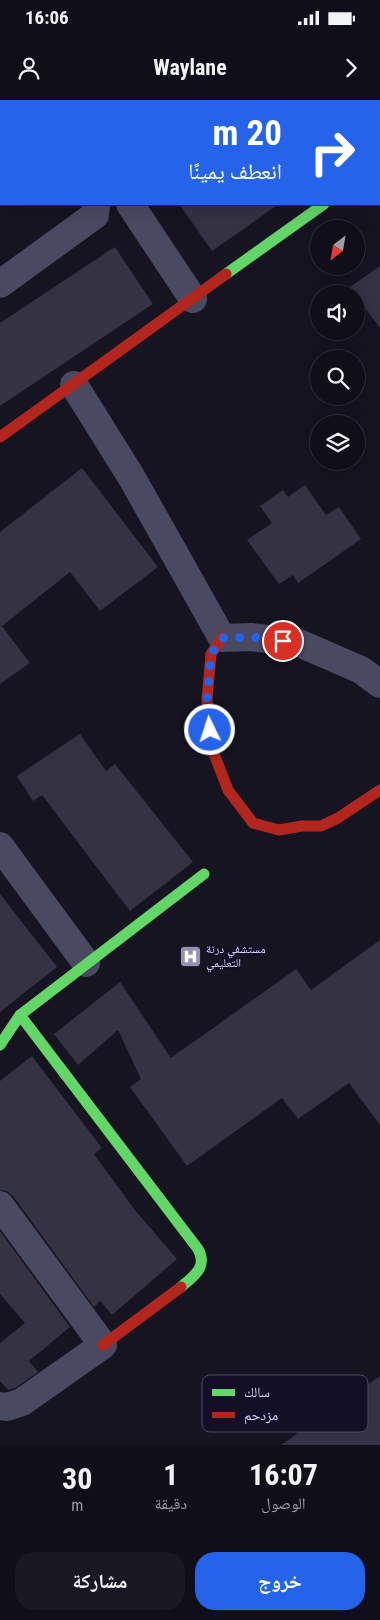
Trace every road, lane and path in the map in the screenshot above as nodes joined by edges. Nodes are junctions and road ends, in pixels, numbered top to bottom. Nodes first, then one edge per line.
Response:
1 (96, 205) edge
2 (131, 205) edge
3 (323, 205) edge
4 (0, 284) edge
5 (193, 298) junction
6 (74, 385) junction
7 (2, 432) edge
8 (222, 638) junction
9 (380, 684) edge
10 (380, 790) edge
11 (0, 846) edge
12 (204, 874) dead end
13 (86, 964) junction
14 (20, 1015) junction
15 (0, 1045) edge
16 (0, 1206) edge
17 (103, 1346) junction
18 (0, 1406) edge

1 - 4 street
2 - 5 street
3 - 5 street
5 - 6 street
6 - 7 street
6 - 8 street
8 - 9 street
8 - 10 street
11 - 13 street
12 - 13 street
13 - 14 street
14 - 15 street
14 - 17 street
16 - 17 street
17 - 18 street

